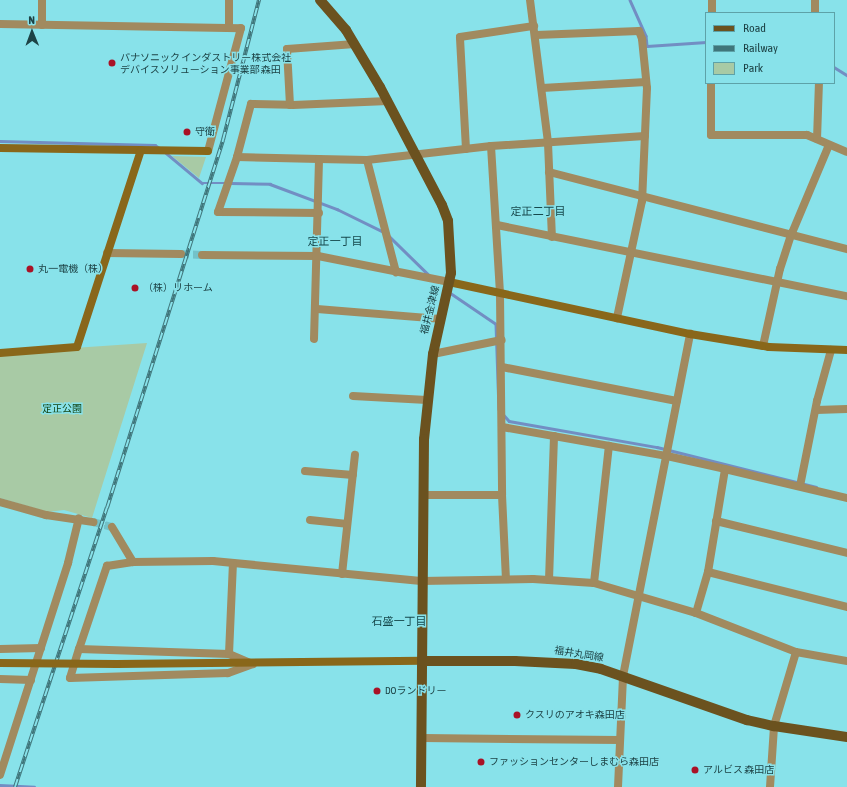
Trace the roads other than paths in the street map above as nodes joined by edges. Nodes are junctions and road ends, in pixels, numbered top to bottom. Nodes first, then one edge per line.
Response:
1 (42, 0) edge
2 (229, 0) edge
3 (320, 0) edge
4 (530, 0) edge
5 (712, 0) edge
6 (815, 0) edge
7 (712, 12) edge
8 (815, 12) edge
9 (0, 24) edge
10 (42, 25) junction
11 (229, 28) junction
12 (535, 30) junction
13 (355, 44) junction
14 (646, 82) junction
15 (711, 84) edge
16 (819, 84) edge
17 (542, 88) junction
18 (388, 101) junction
19 (293, 105) dead end
20 (645, 136) junction
21 (817, 139) junction
22 (548, 143) junction
23 (829, 145) junction
24 (491, 146) junction
25 (0, 148) edge
26 (466, 149) junction
27 (141, 150) junction
28 (847, 152) edge
29 (418, 156) junction
30 (237, 157) junction
31 (319, 159) junction
32 (367, 160) junction
33 (549, 172) junction
34 (643, 194) junction
35 (319, 213) junction
36 (497, 225) junction
37 (792, 233) junction
38 (552, 237) junction
39 (847, 249) edge
40 (107, 253) junction
41 (632, 253) junction
42 (181, 254) tunnel mouth
43 (202, 255) tunnel mouth
44 (318, 256) junction
45 (396, 272) junction
46 (449, 282) junction
47 (777, 282) junction
48 (500, 294) junction
49 (847, 296) edge
50 (317, 309) junction
51 (617, 318) junction
52 (440, 319) junction
53 (690, 334) junction
54 (314, 339) dead end
55 (502, 340) junction
56 (763, 346) junction
57 (832, 350) junction
58 (847, 350) edge
59 (0, 353) edge
60 (433, 354) junction
61 (502, 367) junction
62 (353, 396) dead end
63 (427, 400) junction
64 (677, 401) junction
65 (847, 409) edge
66 (816, 410) junction
67 (502, 427) junction
68 (554, 436) junction
69 (609, 446) junction
70 (355, 455) dead end
71 (667, 456) junction
72 (725, 470) junction
73 (305, 471) dead end
74 (353, 476) junction
75 (800, 486) junction
76 (423, 495) junction
77 (502, 495) junction
78 (847, 498) edge
79 (0, 502) edge
80 (80, 518) junction
81 (310, 520) dead end
82 (716, 521) junction
83 (93, 522) tunnel mouth
84 (347, 524) junction
85 (112, 528) tunnel mouth
86 (847, 552) edge
87 (133, 562) junction
88 (233, 563) junction
89 (708, 572) junction
90 (342, 574) junction
91 (506, 579) junction
92 (550, 580) junction
93 (421, 581) junction
94 (594, 583) junction
95 (641, 595) junction
96 (847, 607) edge
97 (696, 613) junction
98 (41, 648) junction
99 (0, 649) edge
100 (78, 649) junction
101 (796, 652) junction
102 (229, 654) junction
103 (422, 661) junction
104 (847, 661) edge
105 (0, 663) edge
106 (253, 664) junction
107 (623, 676) junction
108 (0, 679) edge
109 (31, 680) junction
110 (774, 726) junction
111 (847, 737) edge
112 (423, 738) junction
113 (620, 740) junction
114 (0, 775) edge
115 (422, 787) edge
116 (618, 787) edge
117 (770, 787) edge

1 - 10 street
2 - 11 street
3 - 13 main road, 福井金津線
4 - 12 street
5 - 7 street
6 - 8 street
9 - 10 street
10 - 11 street
11 - 27 street
12 - 14 street
12 - 17 street
12 - 26 street
13 - 18 main road, 福井金津線
13 - 30 street
14 - 17 street
14 - 20 street
15 - 21 street
16 - 21 street
17 - 22 street
18 - 19 street
18 - 29 main road, 福井金津線
20 - 22 street
20 - 34 street
21 - 23 street
22 - 24 street
22 - 33 street
23 - 28 street
23 - 37 street
24 - 26 street
24 - 36 street
25 - 27 street
26 - 29 street
27 - 40 street
29 - 32 street
29 - 46 main road, 福井金津線
30 - 31 street
30 - 35 street
31 - 32 street
31 - 35 street
32 - 45 street
33 - 34 street
33 - 38 street
34 - 37 street
34 - 41 street
35 - 44 street
36 - 38 street
36 - 48 street
37 - 39 street
37 - 47 street
38 - 41 street
40 - 42 street
40 - 59 street
41 - 47 street
41 - 51 street
43 - 44 street
44 - 45 street
44 - 50 street
45 - 46 street
46 - 48 street
46 - 52 main road, 福井金津線
47 - 49 street
47 - 56 street
48 - 51 street
48 - 55 street
50 - 52 street
50 - 54 street
51 - 53 street
52 - 60 main road, 福井金津線
53 - 56 street
53 - 64 street
55 - 60 street
55 - 61 street
56 - 57 street
57 - 58 street
57 - 66 street
60 - 63 main road, 福井金津線
61 - 64 street
61 - 67 street
62 - 63 street
63 - 76 main road, 福井金津線
64 - 71 street
65 - 66 street
66 - 75 street
67 - 68 street
67 - 77 street
68 - 69 street
68 - 92 street
69 - 71 street
69 - 94 street
70 - 74 street
71 - 72 street
71 - 95 street
72 - 75 street
72 - 82 street
73 - 74 street
74 - 84 street
75 - 78 street
76 - 77 street
76 - 93 main road, 福井金津線
77 - 91 street
79 - 80 street
80 - 83 street
80 - 98 street
81 - 84 street
82 - 86 street
82 - 89 street
84 - 90 street
85 - 87 street
87 - 88 street
87 - 100 street
88 - 90 street
88 - 102 street
89 - 96 street
89 - 97 street
90 - 93 street
91 - 92 street
91 - 93 street
92 - 94 street
93 - 103 main road, 福井金津線
94 - 95 street
95 - 97 street
95 - 107 street
97 - 101 street
98 - 99 street
98 - 109 street
100 - 102 street
100 - 106 street
101 - 104 street
101 - 110 street
102 - 106 street
103 - 106 street
103 - 107 main road, 福井丸岡線
103 - 112 main road
105 - 106 street, bridge
107 - 110 main road, 福井丸岡線
107 - 113 street
108 - 109 street
109 - 114 street
110 - 111 main road, 福井丸岡線
110 - 117 street
112 - 113 street
112 - 115 main road
113 - 116 street

